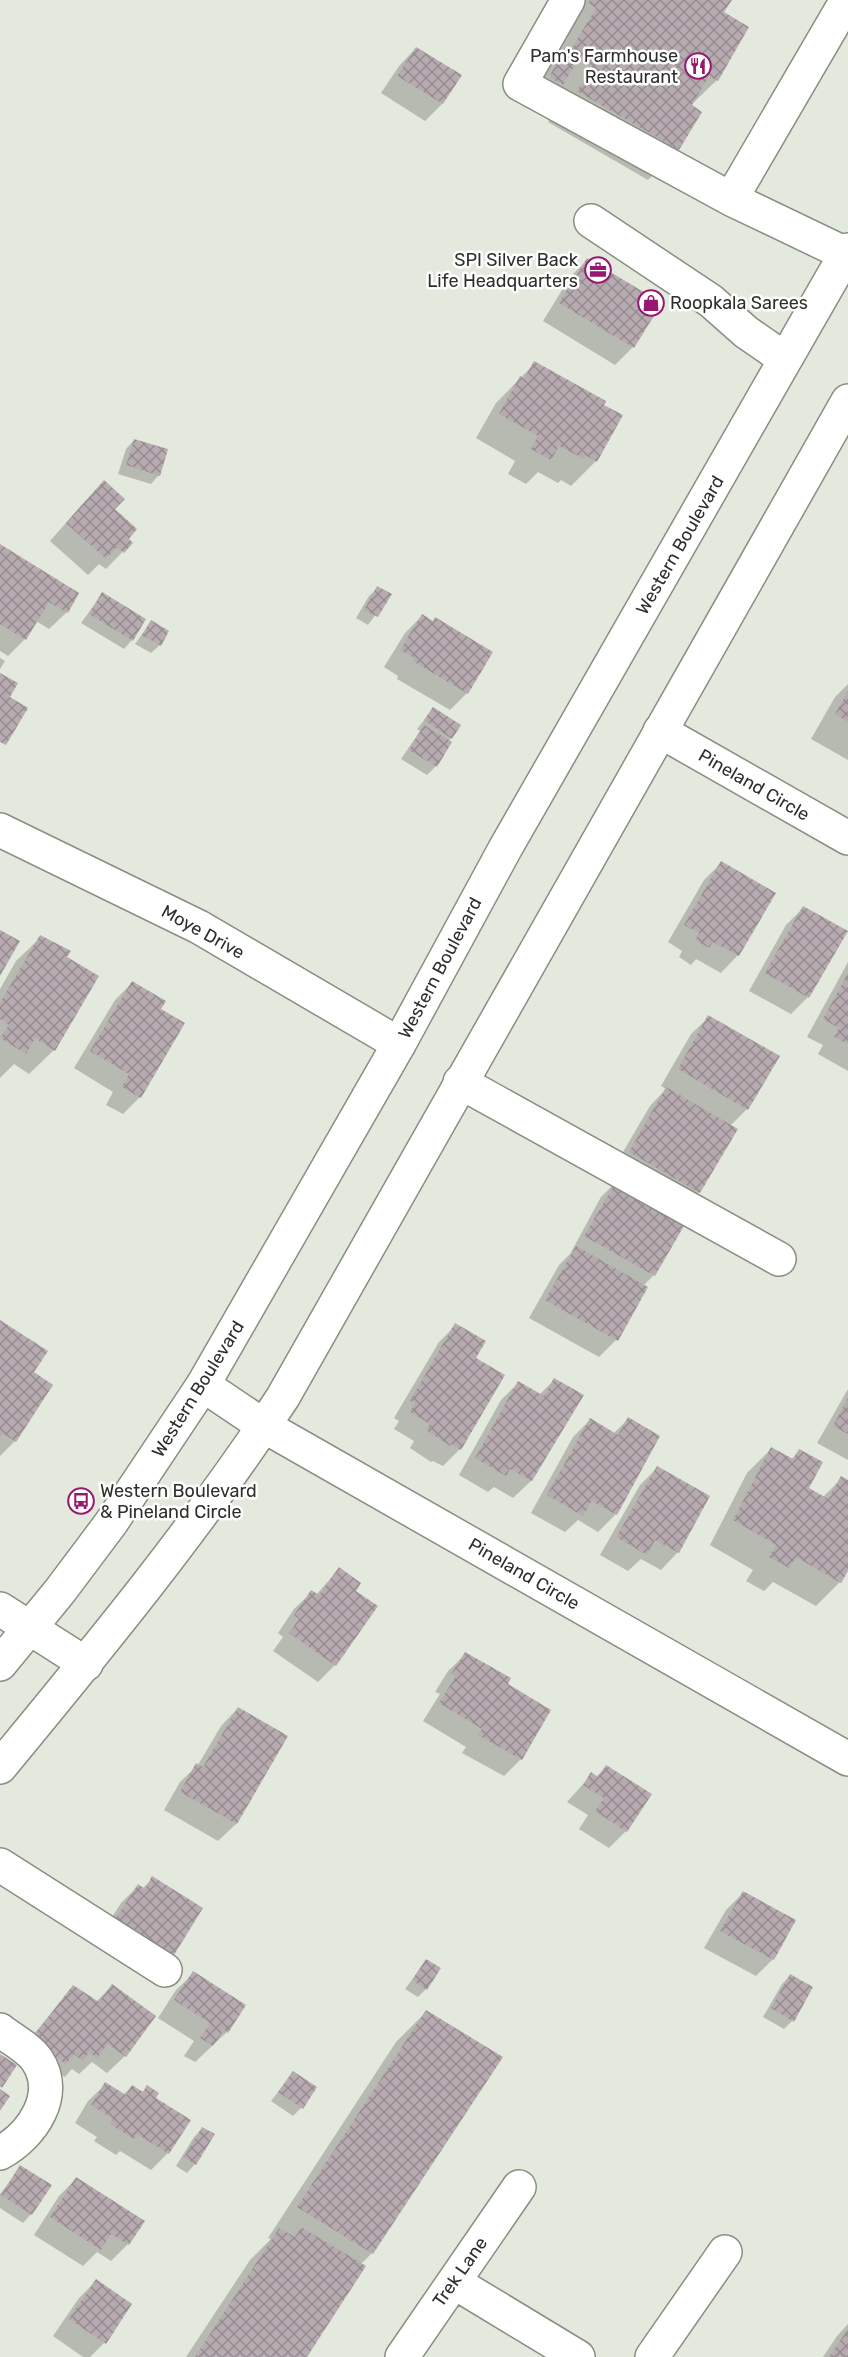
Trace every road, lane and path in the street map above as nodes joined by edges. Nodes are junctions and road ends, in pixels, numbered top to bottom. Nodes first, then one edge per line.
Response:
1 (568, 0) edge
2 (847, 0) edge
3 (731, 199) junction
4 (591, 221) dead end
5 (847, 252) edge
6 (785, 359) junction
7 (848, 401) edge
8 (660, 731) junction
9 (0, 830) edge
10 (848, 838) edge
11 (399, 1044) junction
12 (460, 1082) junction
13 (779, 1258) dead end
14 (203, 1385) junction
15 (264, 1426) junction
16 (0, 1609) edge
17 (30, 1628) junction
18 (0, 1664) edge
19 (86, 1664) junction
20 (848, 1759) edge
21 (0, 1767) edge
22 (0, 1865) edge
23 (165, 1970) dead end
24 (0, 2030) edge
25 (0, 2153) edge
26 (519, 2187) dead end
27 (725, 2252) dead end
28 (454, 2282) junction
29 (402, 2357) edge
30 (578, 2357) edge
31 (652, 2357) edge

1 - 3 main road
2 - 3 main road
3 - 5 main road
4 - 6 main road
5 - 6 main road, Western Boulevard
6 - 11 main road, Western Boulevard
7 - 8 main road
8 - 10 main road, Pineland Circle
8 - 12 main road
9 - 11 main road, Moye Drive
11 - 14 main road, Western Boulevard
12 - 13 main road
12 - 15 main road
14 - 15 main road, Pineland Circle
14 - 17 main road, Western Boulevard
15 - 19 main road
15 - 20 main road, Pineland Circle
16 - 17 main road
17 - 18 main road, Western Boulevard
17 - 19 main road
19 - 21 main road
22 - 23 main road
24 - 25 main road
26 - 28 main road, Trek Lane
27 - 31 main road
28 - 29 main road, Trek Lane
28 - 30 main road

